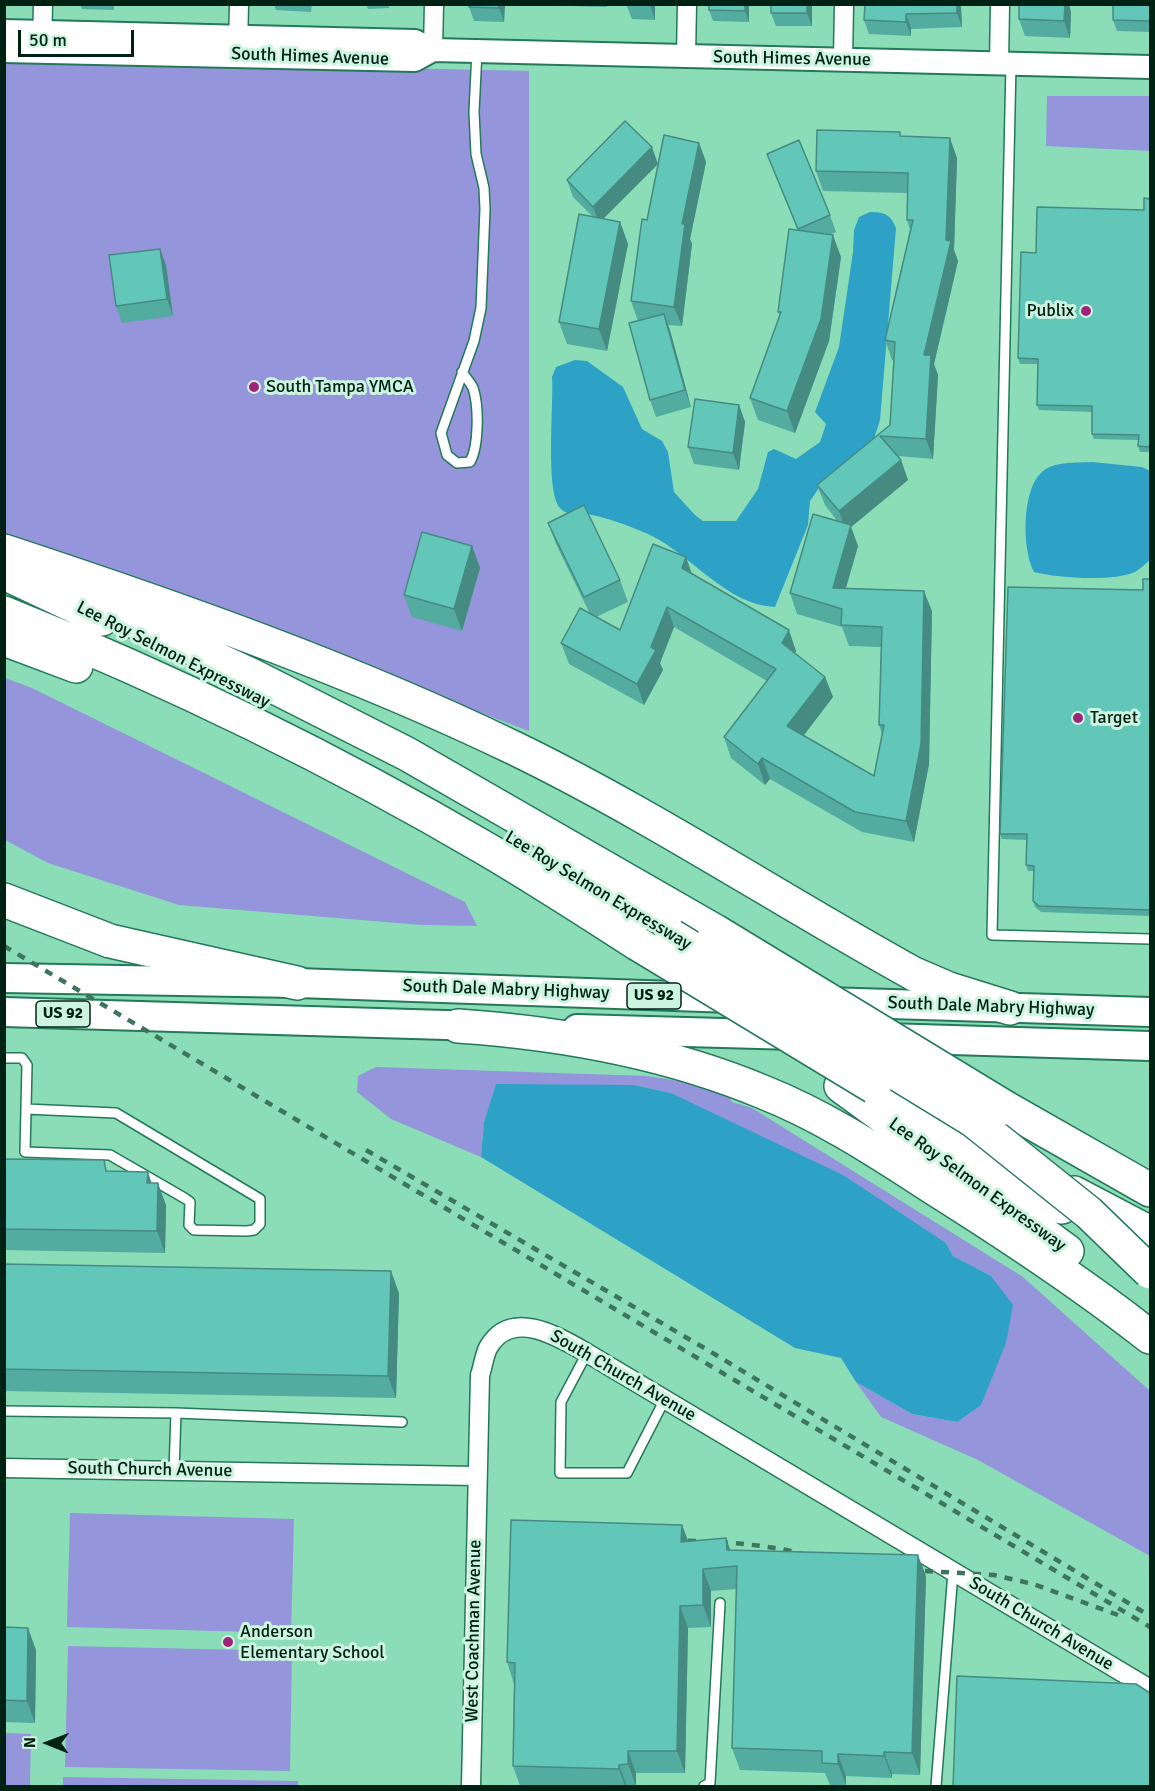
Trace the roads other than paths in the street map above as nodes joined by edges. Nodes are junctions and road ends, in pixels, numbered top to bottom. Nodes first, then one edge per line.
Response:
1 (43, 4) edge
2 (239, 4) edge
3 (434, 4) edge
4 (687, 4) edge
5 (844, 4) edge
6 (999, 4) edge
7 (4, 32) edge
8 (42, 42) junction
9 (238, 47) junction
10 (433, 50) junction
11 (4, 51) edge
12 (477, 51) junction
13 (686, 56) junction
14 (843, 60) junction
15 (1005, 64) junction
16 (1150, 67) edge
17 (462, 372) junction
18 (4, 551) edge
19 (4, 564) edge
20 (4, 573) edge
21 (4, 613) edge
22 (4, 631) edge
23 (4, 639) edge
24 (84, 670) junction
25 (4, 900) edge
26 (1150, 939) edge
27 (624, 943) junction
28 (4, 978) edge
29 (297, 983) junction
30 (1010, 1008) junction
31 (4, 1012) edge
32 (1150, 1012) edge
33 (458, 1026) junction
34 (1150, 1046) edge
35 (4, 1058) edge
36 (874, 1086) junction
37 (26, 1109) junction
38 (1150, 1190) edge
39 (1150, 1233) edge
40 (1150, 1266) edge
41 (1150, 1272) edge
42 (1150, 1322) edge
43 (1150, 1337) edge
44 (587, 1353) junction
45 (665, 1400) junction
46 (4, 1411) edge
47 (176, 1413) junction
48 (402, 1422) dead end
49 (4, 1468) edge
50 (174, 1471) junction
51 (477, 1476) junction
52 (952, 1572) junction
53 (720, 1603) dead end
54 (1150, 1689) edge
55 (471, 1786) edge
56 (704, 1786) edge
57 (936, 1786) edge

1 - 8 street
2 - 9 street
3 - 10 street
4 - 13 street
5 - 14 street
6 - 15 street
7 - 8 street, South Himes Avenue
8 - 9 street, South Himes Avenue
8 - 11 street, South Himes Avenue
9 - 10 street, South Himes Avenue
10 - 12 street, South Himes Avenue
12 - 13 street, South Himes Avenue
12 - 17 lane
13 - 14 street, South Himes Avenue
14 - 15 street, South Himes Avenue
15 - 16 street, South Himes Avenue
15 - 26 lane
17 - 17 lane
18 - 30 highway
19 - 38 highway, bridge
20 - 41 highway, Lee Roy Selmon Expressway, bridge
21 - 27 highway
22 - 24 highway, Lee Roy Selmon Expressway
23 - 24 highway
24 - 27 highway, Lee Roy Selmon Expressway
25 - 29 highway
27 - 36 highway, bridge
27 - 42 highway, Lee Roy Selmon Expressway
28 - 29 main road, South Dale Mabry Highway / US 92
29 - 30 main road, South Dale Mabry Highway / US 92
30 - 32 main road, South Dale Mabry Highway / US 92
31 - 33 main road, South Dale Mabry Highway / US 92
33 - 34 main road, South Dale Mabry Highway / US 92
33 - 43 highway
35 - 37 lane
36 - 39 highway
36 - 40 highway
37 - 37 lane
44 - 45 street, South Church Avenue
44 - 45 lane
44 - 51 street, South Church Avenue
45 - 52 street, South Church Avenue
46 - 47 lane
47 - 48 lane
47 - 50 lane
49 - 50 street, South Church Avenue
50 - 51 street, South Church Avenue
51 - 55 street, West Coachman Avenue
52 - 54 street, South Church Avenue
52 - 57 lane
53 - 56 lane

